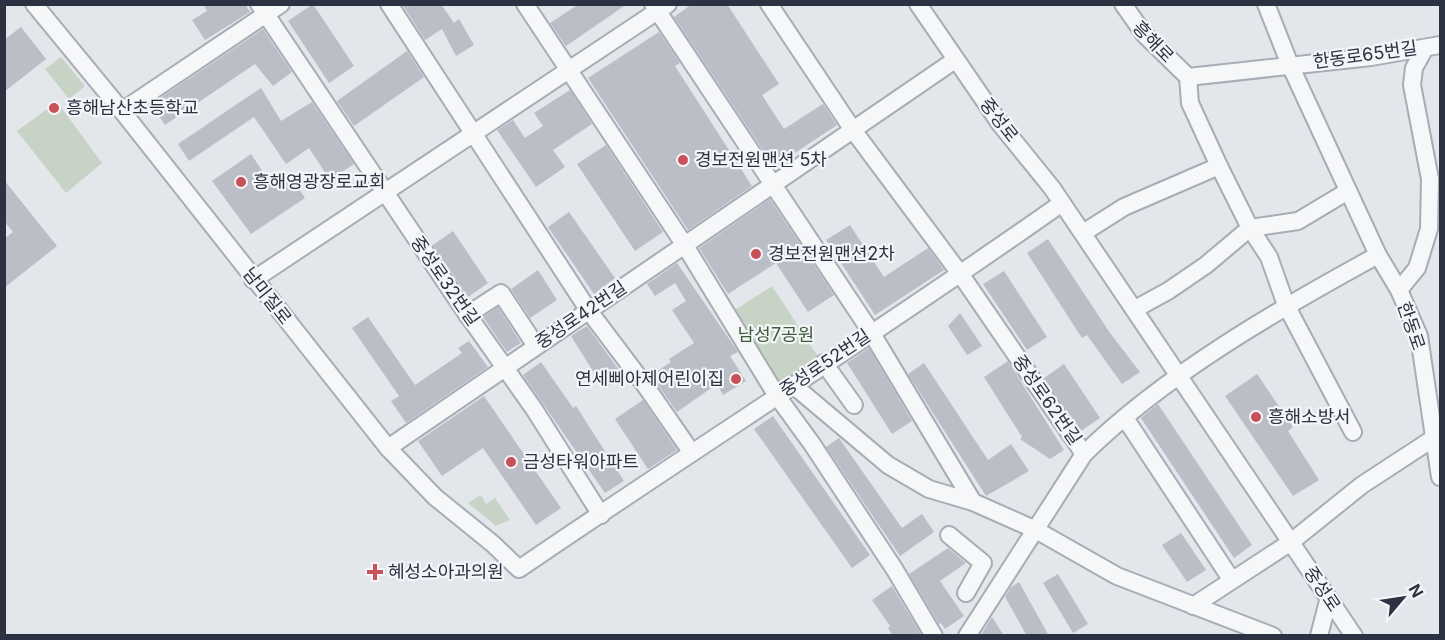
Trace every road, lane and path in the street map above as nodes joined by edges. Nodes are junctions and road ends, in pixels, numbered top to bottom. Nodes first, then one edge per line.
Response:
1 (34, 4) edge
2 (281, 4) edge
3 (389, 4) edge
4 (525, 4) edge
5 (769, 4) edge
6 (918, 4) edge
7 (1123, 4) edge
8 (1266, 4) edge
9 (660, 7) edge
10 (262, 10) edge
11 (1433, 46) edge
12 (955, 60) junction
13 (1290, 65) junction
14 (569, 70) junction
15 (1188, 77) junction
16 (122, 111) junction
17 (853, 130) junction
18 (473, 134) junction
19 (1219, 166) junction
20 (774, 182) junction
21 (1348, 191) junction
22 (384, 193) junction
23 (1062, 203) junction
24 (1250, 228) junction
25 (1083, 233) junction
26 (684, 244) junction
27 (1377, 255) junction
28 (961, 275) junction
29 (253, 280) junction
30 (1399, 290) junction
31 (1286, 305) junction
32 (1135, 309) junction
33 (589, 311) junction
34 (467, 315) junction
35 (871, 332) junction
36 (536, 346) junction
37 (824, 363) junction
38 (506, 368) junction
39 (1180, 377) junction
40 (793, 385) junction
41 (777, 396) junction
42 (854, 405) dead end
43 (1125, 418) junction
44 (1353, 432) dead end
45 (1438, 436) edge
46 (388, 447) junction
47 (692, 453) junction
48 (1084, 454) junction
49 (1440, 477) edge
50 (973, 502) junction
51 (601, 515) junction
52 (1036, 530) junction
53 (949, 535) dead end
54 (1291, 542) junction
55 (519, 569) joint
56 (1231, 579) junction
57 (966, 593) dead end
58 (1328, 601) junction
59 (1193, 606) junction
60 (934, 636) edge
61 (967, 636) edge
62 (1273, 636) edge
63 (1319, 636) edge
64 (1354, 636) edge

1 - 16 street, 남미질로
2 - 10 street
3 - 18 street
4 - 14 street
5 - 17 street
6 - 12 street, 중성로
7 - 15 street, 흥해로
8 - 13 street, 한동로
9 - 14 street
9 - 20 street
10 - 16 street
10 - 22 street, 중성로32번길
11 - 13 street, 한동로65번길
11 - 30 street
12 - 17 street, 중성로42번길
12 - 23 street, 중성로
13 - 15 street
13 - 21 street, 한동로
14 - 18 street
14 - 26 street
15 - 19 street
16 - 29 street, 남미질로
17 - 20 street, 중성로42번길
17 - 28 street
18 - 22 street
18 - 33 street
19 - 24 street
19 - 25 street
20 - 26 street, 중성로42번길
20 - 35 street
21 - 24 street
21 - 27 street, 한동로
22 - 29 street
22 - 34 street, 중성로32번길
23 - 25 street, 중성로
23 - 28 street, 중성로52번길
24 - 31 street
24 - 32 street
25 - 32 street, 중성로
26 - 33 street, 중성로42번길
26 - 41 street
27 - 30 street, 한동로
27 - 31 street
28 - 35 street, 중성로52번길
28 - 48 street, 중성로62번길
29 - 46 street, 남미질로
30 - 45 street, 한동로
31 - 39 street, 중성로62번길
31 - 44 street
32 - 39 street, 중성로
33 - 36 street, 중성로42번길
33 - 47 street
34 - 36 street
34 - 38 street, 중성로32번길
35 - 37 street, 중성로52번길
35 - 50 street
36 - 38 street, 중성로42번길
37 - 40 street, 중성로52번길
37 - 42 street
38 - 46 street, 중성로42번길
38 - 51 street
39 - 43 street, 중성로62번길
39 - 54 street, 중성로
40 - 41 street, 중성로52번길
40 - 50 street
41 - 47 street, 중성로52번길
41 - 60 street
43 - 48 street, 중성로62번길
43 - 56 street
45 - 49 street, 한동로
45 - 54 street
46 - 55 street, 남미질로
47 - 51 street, 중성로52번길
48 - 52 street
50 - 52 street
51 - 55 street, 중성로52번길
52 - 59 street
52 - 61 street
53 - 57 street
54 - 56 street
54 - 58 street, 중성로
56 - 59 street
58 - 63 street
58 - 64 street, 중성로
59 - 62 street

